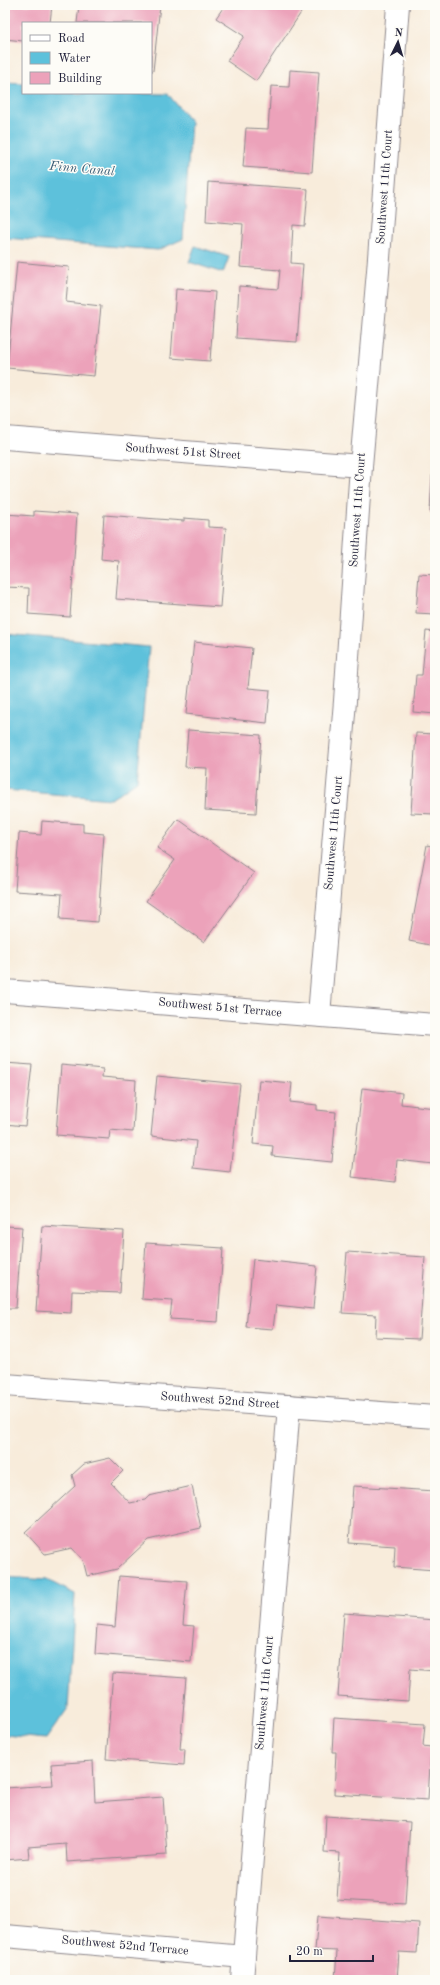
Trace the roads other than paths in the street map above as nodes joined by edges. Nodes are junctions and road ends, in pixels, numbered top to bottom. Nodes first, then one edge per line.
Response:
1 (398, 5) edge
2 (5, 438) edge
3 (360, 466) junction
4 (5, 991) edge
5 (319, 1016) junction
6 (435, 1025) edge
7 (5, 1385) edge
8 (289, 1406) junction
9 (435, 1418) edge
10 (5, 1936) edge
11 (244, 1957) junction
12 (242, 1980) edge

1 - 3 street, Southwest 11th Court
2 - 3 street, Southwest 51st Street
3 - 5 street, Southwest 11th Court
4 - 5 street, Southwest 51st Terrace
5 - 6 street, Southwest 51st Terrace
7 - 8 street, Southwest 52nd Street
8 - 9 street, Southwest 52nd Street
8 - 11 street, Southwest 11th Court
10 - 11 street, Southwest 52nd Terrace
11 - 12 street, Southwest 11th Court

